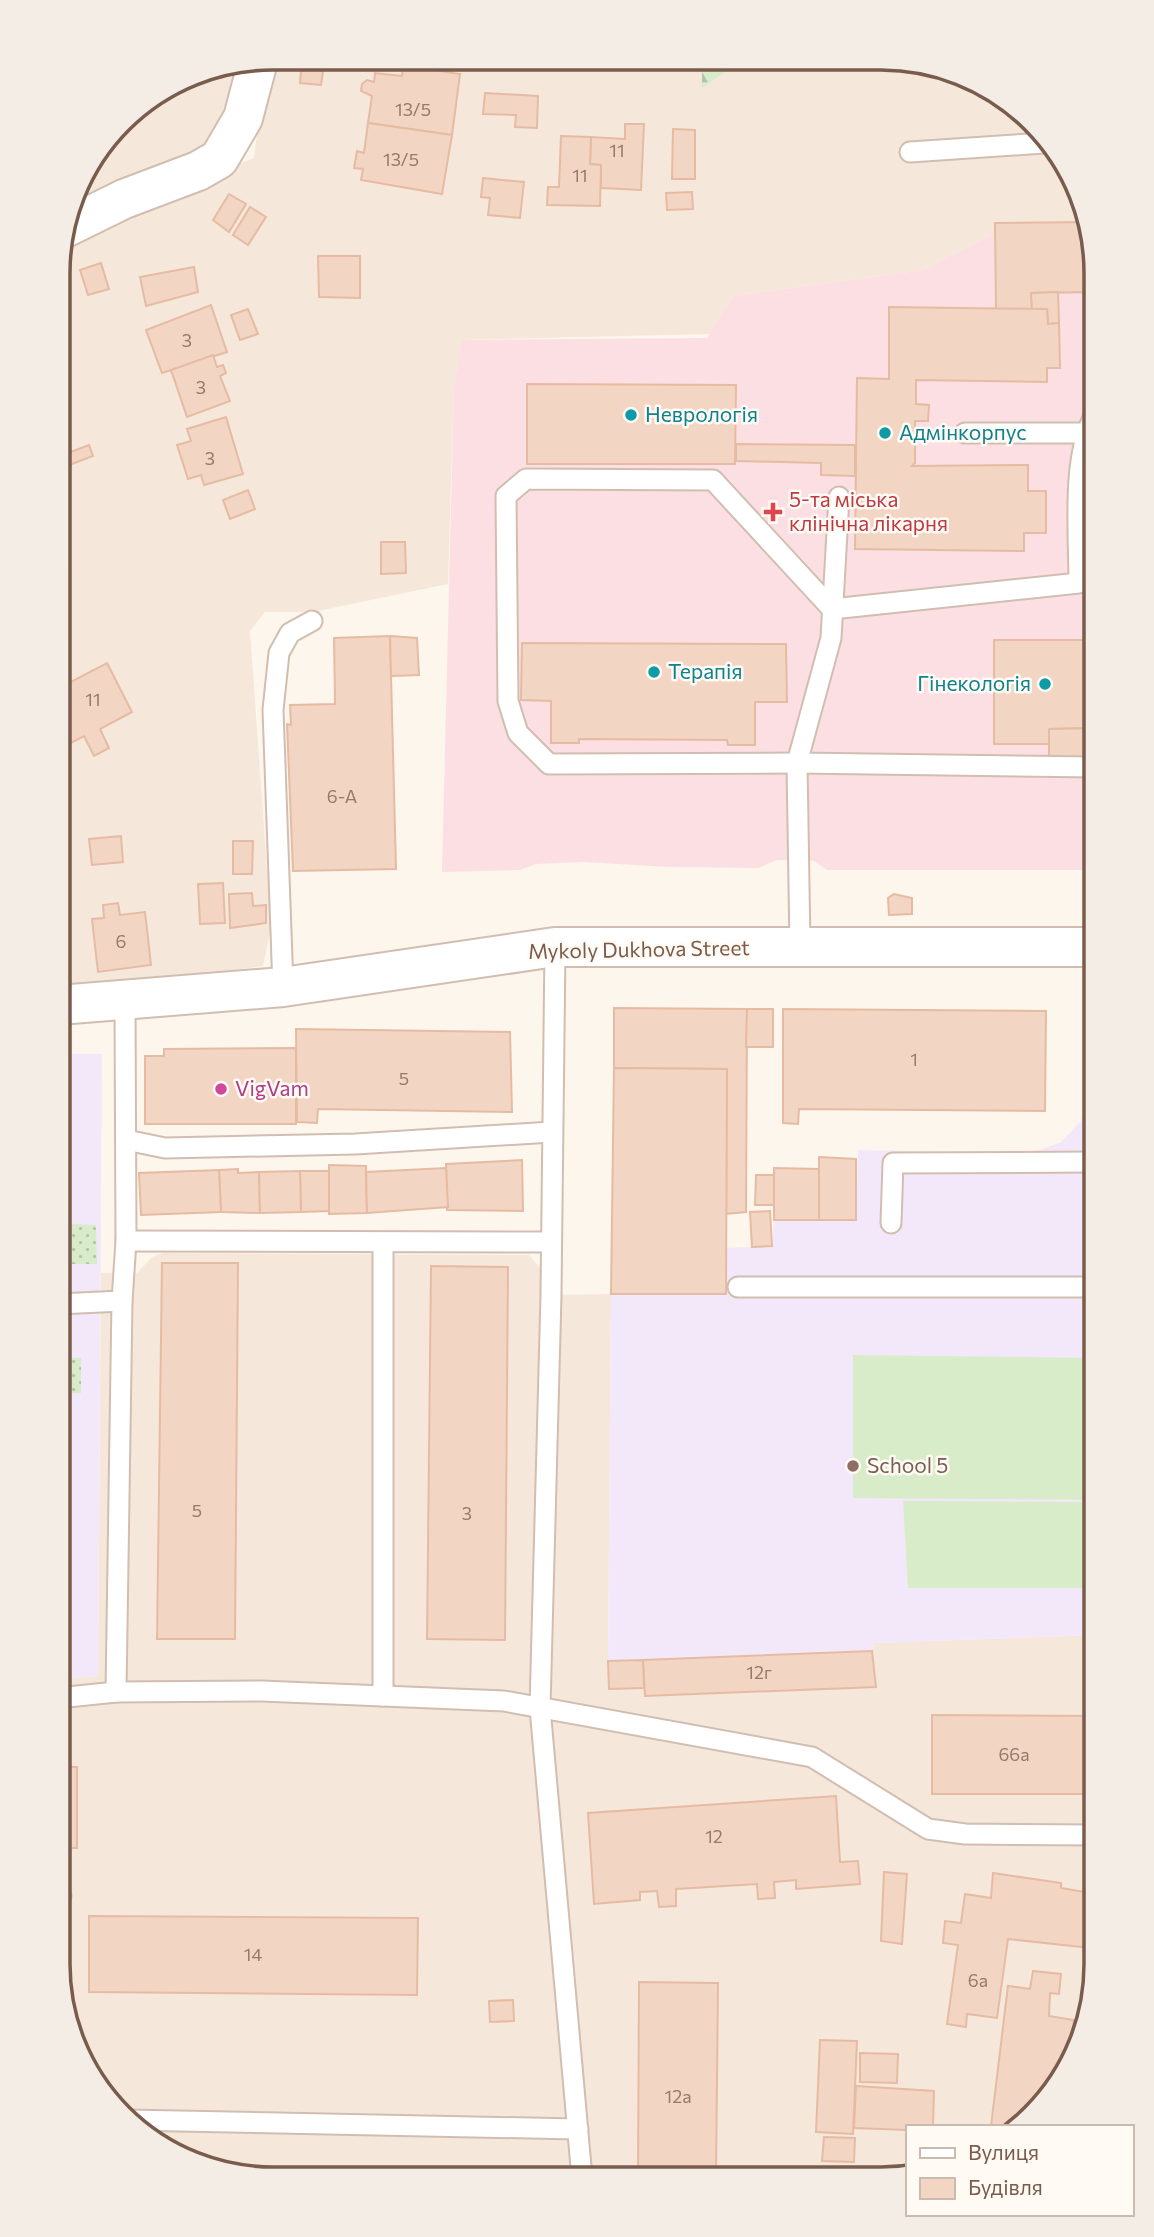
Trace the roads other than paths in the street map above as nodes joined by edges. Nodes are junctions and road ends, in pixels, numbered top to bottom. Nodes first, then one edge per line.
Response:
1 (255, 71) edge
2 (1037, 143) edge
3 (910, 152) dead end
4 (77, 222) edge
5 (965, 433) dead end
6 (1084, 433) joint
7 (839, 497) dead end
8 (832, 609) junction
9 (312, 621) dead end
10 (797, 763) junction
11 (1084, 767) edge
12 (555, 947) junction
13 (800, 947) junction
14 (1084, 947) edge
15 (283, 987) junction
16 (125, 1002) junction
17 (70, 1004) edge
18 (552, 1132) junction
19 (126, 1140) junction
20 (1084, 1162) edge
21 (891, 1223) dead end
22 (126, 1241) junction
23 (383, 1242) junction
24 (551, 1242) junction
25 (738, 1287) dead end
26 (1084, 1287) edge
27 (122, 1301) junction
28 (70, 1303) edge
29 (116, 1692) junction
30 (383, 1696) junction
31 (70, 1697) edge
32 (540, 1708) junction
33 (1084, 1835) edge
34 (144, 2120) edge
35 (578, 2129) junction
36 (581, 2167) edge

1 - 4 street
2 - 3 lane
5 - 6 lane
6 - 8 lane
7 - 8 lane
8 - 10 lane
8 - 10 lane
9 - 15 lane
10 - 11 lane
10 - 13 lane
12 - 13 street, Mykoly Dukhova Street
12 - 15 street, Mykoly Dukhova Street
12 - 18 lane
13 - 14 street, Mykoly Dukhova Street
15 - 16 street, Mykoly Dukhova Street
16 - 17 street, Mykoly Dukhova Street
16 - 19 lane
18 - 19 lane
18 - 24 lane
19 - 22 lane
20 - 21 lane
22 - 23 lane
22 - 27 lane
23 - 24 lane
23 - 30 lane
24 - 32 lane
25 - 26 lane
27 - 28 lane
27 - 29 lane
29 - 30 lane
29 - 31 lane
30 - 32 lane
32 - 33 lane
32 - 35 lane
34 - 35 lane
35 - 36 lane

